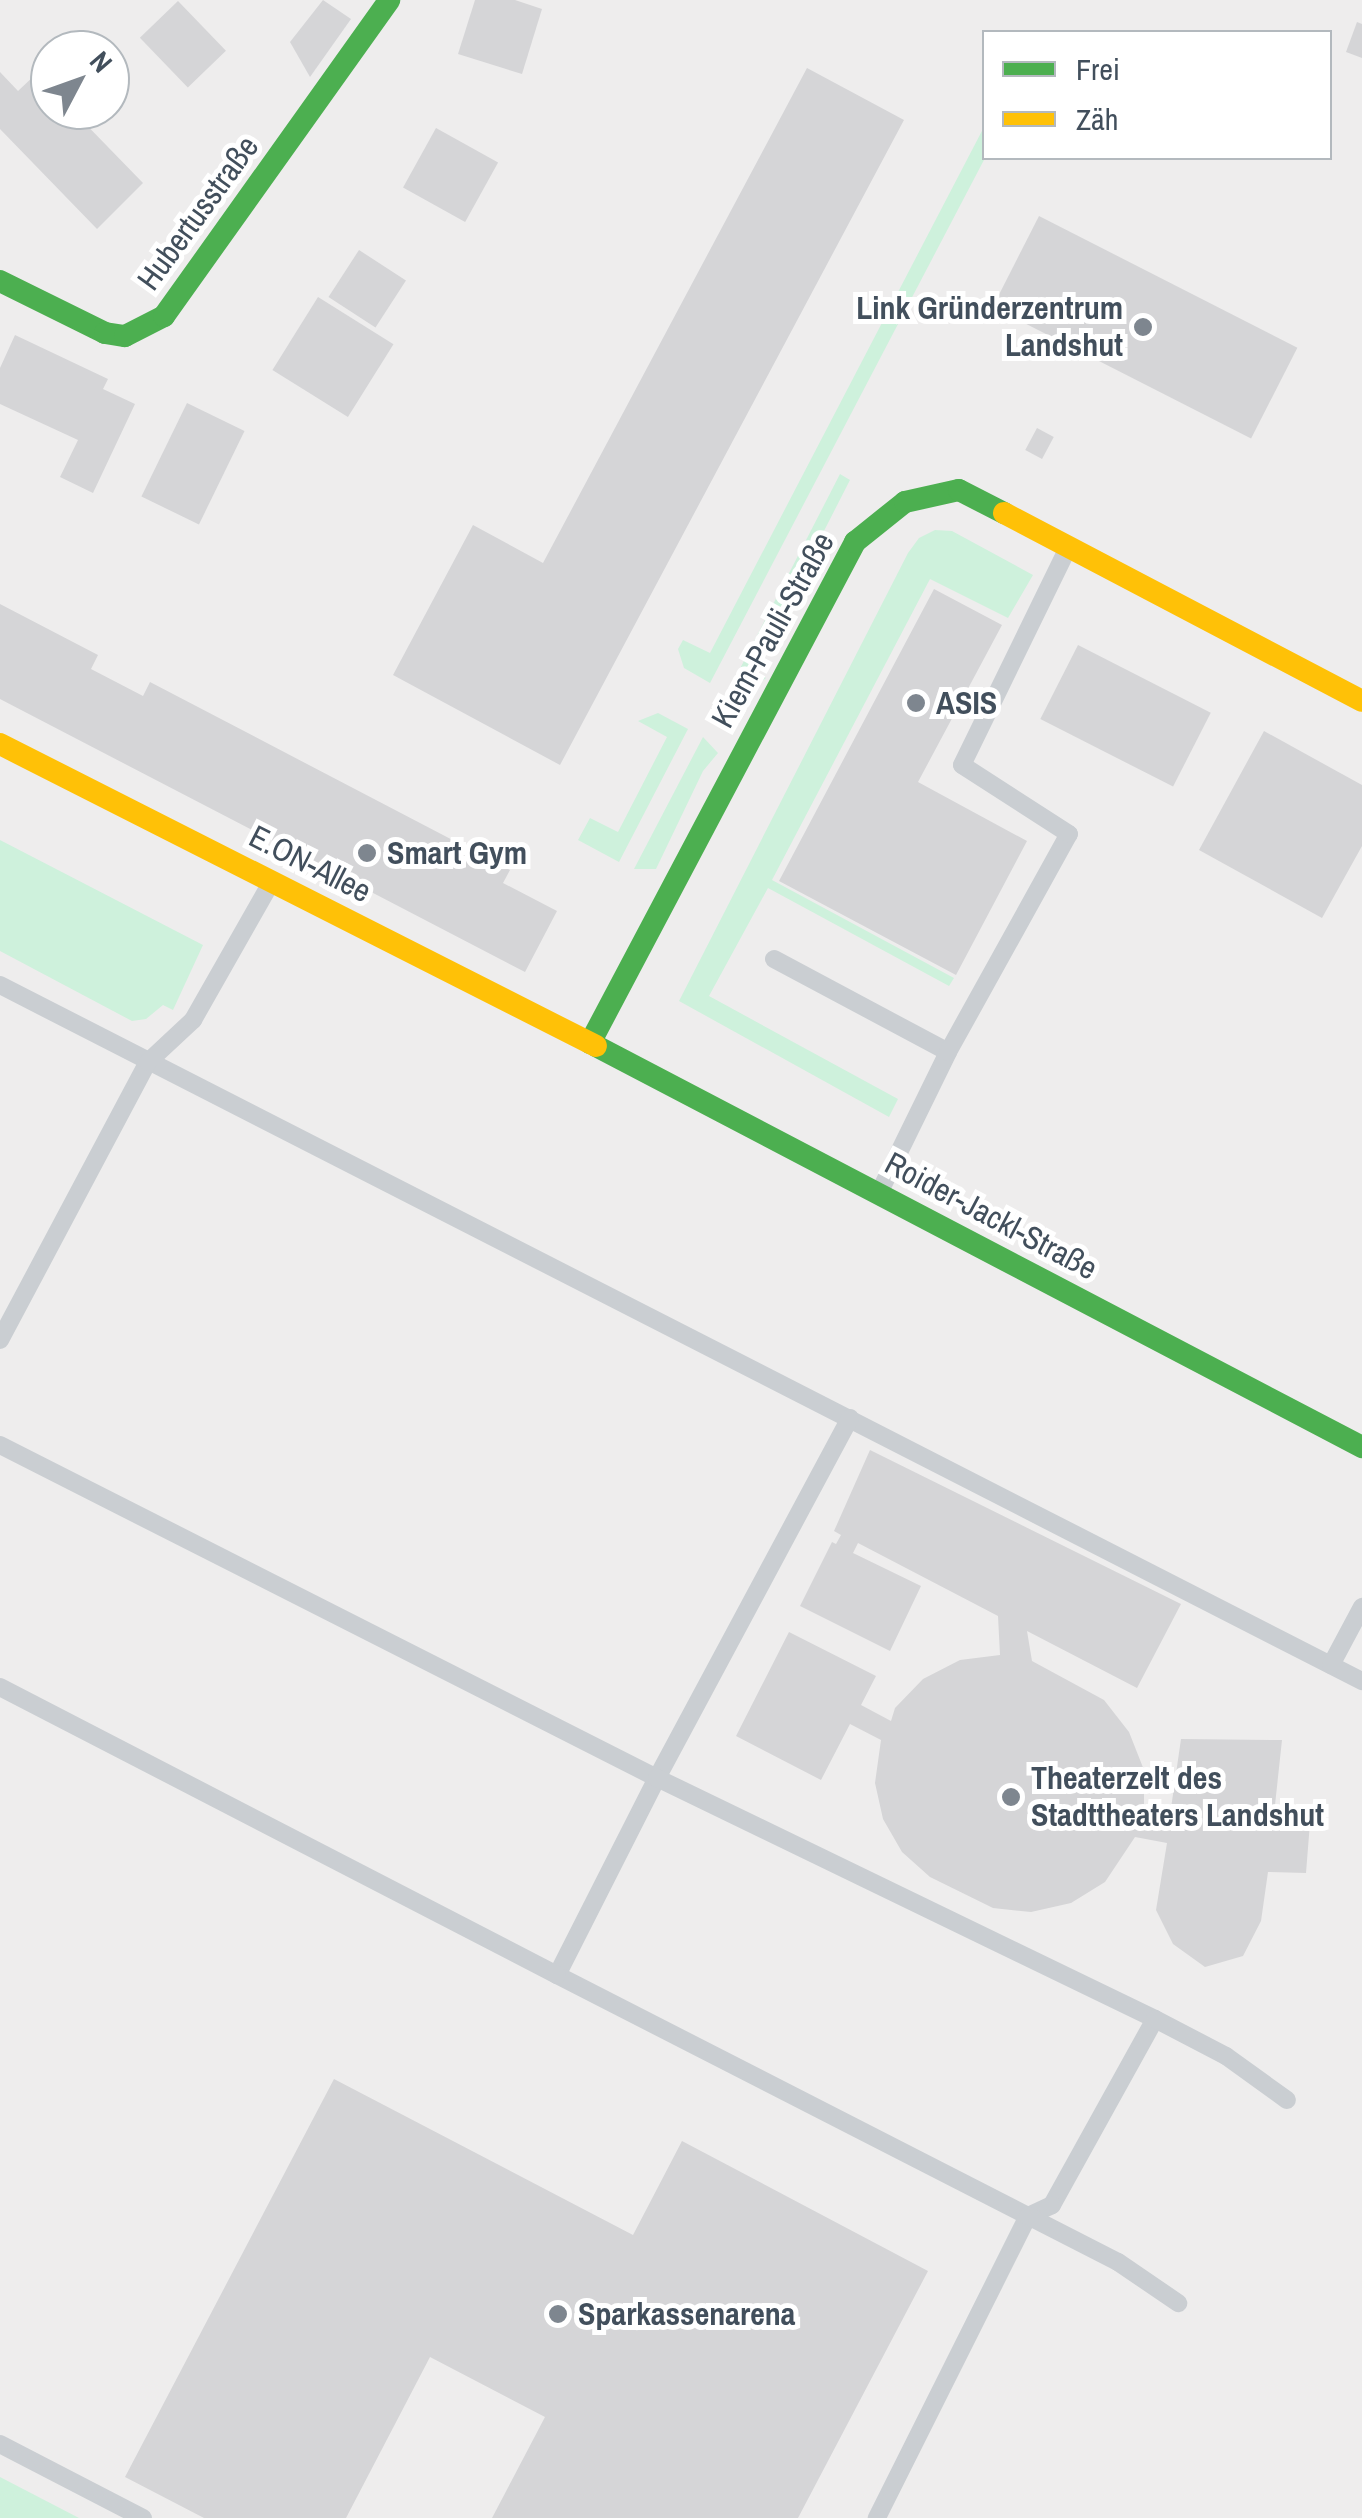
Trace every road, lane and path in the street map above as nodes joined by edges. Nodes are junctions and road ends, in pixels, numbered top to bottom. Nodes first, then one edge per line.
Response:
1 (389, 0) edge
2 (0, 281) edge
3 (1069, 546) junction
4 (1362, 701) edge
5 (0, 744) edge
6 (272, 881) junction
7 (774, 960) dead end
8 (0, 985) edge
9 (590, 1043) junction
10 (948, 1052) junction
11 (148, 1062) junction
12 (879, 1194) junction
13 (0, 1340) edge
14 (850, 1418) junction
15 (0, 1445) edge
16 (1362, 1447) edge
17 (1362, 1607) edge
18 (1330, 1664) junction
19 (1362, 1682) edge
20 (0, 1687) edge
21 (657, 1778) junction
22 (558, 1975) junction
23 (1154, 2019) junction
24 (1286, 2100) dead end
25 (1028, 2216) junction
26 (1178, 2303) dead end
27 (0, 2444) edge
28 (143, 2518) edge
29 (876, 2518) edge

1 - 2 street, Hubertusstraße
3 - 4 street, Kiem-Pauli-Straße
3 - 9 street, Kiem-Pauli-Straße
3 - 10 lane
5 - 6 street, E.ON-Allee
6 - 9 street, E.ON-Allee
6 - 11 lane
7 - 10 lane
8 - 11 lane
9 - 12 street, Roider-Jackl-Straße
10 - 12 lane
11 - 13 lane
11 - 14 lane
12 - 16 street, Roider-Jackl-Straße
14 - 18 lane
14 - 21 lane
15 - 21 lane
17 - 18 lane
18 - 19 lane
20 - 22 lane
21 - 22 lane
21 - 23 lane
22 - 25 lane
23 - 24 lane
23 - 25 lane
25 - 26 lane
25 - 29 lane
27 - 28 lane

